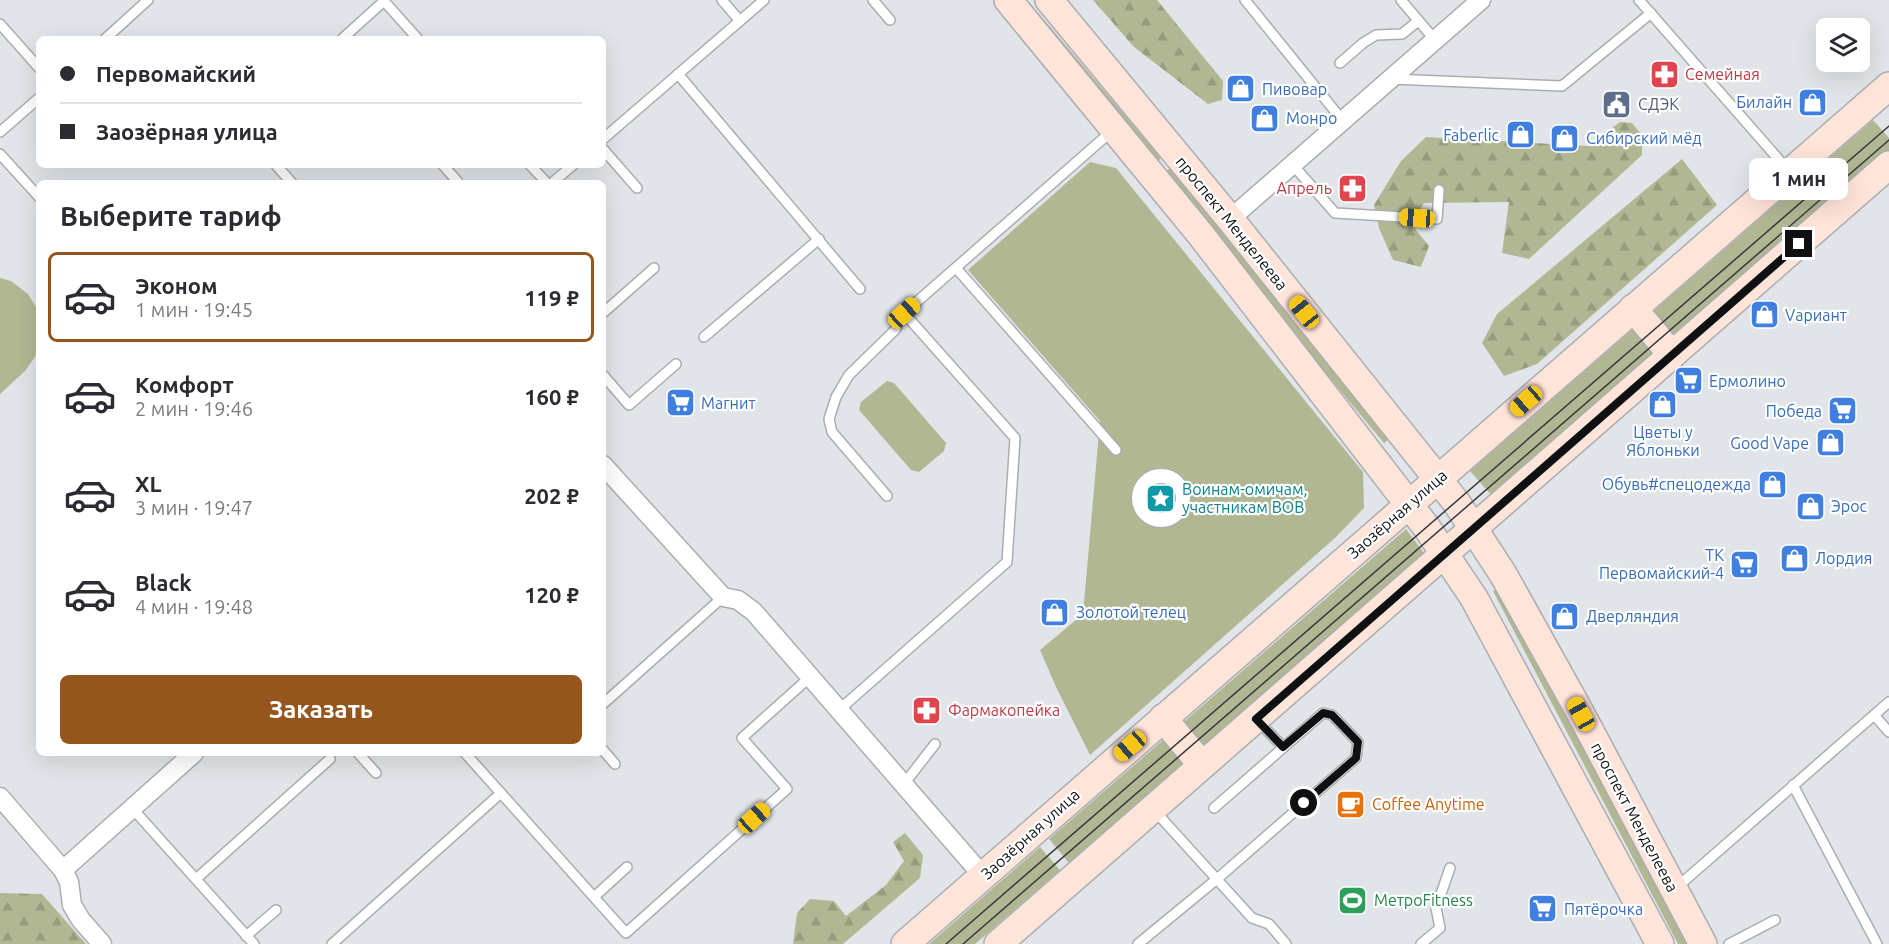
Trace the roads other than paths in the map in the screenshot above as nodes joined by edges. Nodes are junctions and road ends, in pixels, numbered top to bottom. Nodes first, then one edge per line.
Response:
1 (148, 0) edge
2 (722, 0) edge
3 (764, 0) edge
4 (873, 0) edge
5 (1008, 0) edge
6 (1049, 0) edge
7 (1245, 0) edge
8 (1401, 0) edge
9 (1481, 0) edge
10 (1639, 0) edge
11 (1650, 13) junction
12 (890, 20) dead end
13 (740, 21) junction
14 (1418, 21) junction
15 (0, 24) edge
16 (108, 36) edge
17 (345, 36) edge
18 (415, 36) edge
19 (1435, 40) junction
20 (1340, 63) dead end
21 (36, 65) edge
22 (678, 74) junction
23 (1390, 80) junction
24 (1889, 86) edge
25 (36, 101) edge
26 (1343, 121) junction
27 (1114, 129) junction
28 (0, 132) edge
29 (606, 136) edge
30 (606, 151) edge
31 (0, 154) edge
32 (1293, 165) junction
33 (1889, 165) edge
34 (279, 168) edge
35 (446, 168) edge
36 (534, 168) edge
37 (570, 168) edge
38 (1789, 172) junction
39 (289, 180) edge
40 (456, 180) edge
41 (544, 180) edge
42 (556, 180) edge
43 (638, 188) dead end
44 (1439, 190) dead end
45 (36, 194) edge
46 (1230, 219) junction
47 (819, 240) junction
48 (654, 268) dead end
49 (956, 268) junction
50 (860, 289) dead end
51 (1633, 308) junction
52 (606, 310) edge
53 (904, 313) junction
54 (704, 336) dead end
55 (1672, 355) junction
56 (676, 364) dead end
57 (606, 378) edge
58 (1116, 450) dead end
59 (606, 468) edge
60 (1437, 479) junction
61 (887, 496) dead end
62 (1408, 504) junction
63 (1474, 528) junction
64 (1445, 554) junction
65 (723, 597) junction
66 (810, 677) junction
67 (606, 701) edge
68 (1889, 702) edge
69 (839, 710) junction
70 (1874, 715) junction
71 (1163, 718) junction
72 (1256, 719) junction
73 (1889, 732) edge
74 (935, 744) dead end
75 (1283, 747) junction
76 (606, 754) edge
77 (191, 756) edge
78 (361, 756) edge
79 (468, 756) edge
80 (330, 759) dead end
81 (615, 764) dead end
82 (1202, 765) junction
83 (376, 773) dead end
84 (904, 784) junction
85 (1793, 786) junction
86 (501, 793) junction
87 (0, 797) edge
88 (132, 808) junction
89 (1152, 808) junction
90 (1214, 808) dead end
91 (627, 867) dead end
92 (1450, 868) dead end
93 (63, 870) junction
94 (983, 876) junction
95 (196, 879) junction
96 (1217, 879) junction
97 (1674, 890) junction
98 (594, 897) junction
99 (276, 910) dead end
100 (1775, 920) dead end
101 (246, 936) junction
102 (102, 944) edge
103 (254, 944) edge
104 (332, 944) edge
105 (905, 944) edge
106 (998, 944) edge
107 (1138, 944) edge
108 (1286, 944) edge
109 (1421, 944) edge
110 (1660, 944) edge
111 (1702, 944) edge
112 (1729, 944) edge
113 (1877, 944) edge

1 - 16 lane
2 - 13 lane
3 - 13 lane
4 - 12 lane
5 - 27 main road, проспект Менделеева
6 - 46 main road, проспект Менделеева
7 - 26 lane
8 - 14 lane
9 - 19 street
10 - 11 lane
11 - 23 lane
11 - 38 lane
13 - 22 lane
14 - 19 lane
14 - 20 lane
15 - 21 lane
17 - 18 lane
19 - 23 street
22 - 29 lane
22 - 47 lane
23 - 26 street
24 - 38 main road, Заозёрная улица
25 - 28 lane
26 - 32 street
27 - 49 lane
27 - 62 main road, проспект Менделеева
30 - 43 lane
31 - 45 lane
32 - 44 lane
32 - 46 street
33 - 55 main road
34 - 39 lane
35 - 40 lane
36 - 41 lane
37 - 42 lane
38 - 51 main road, Заозёрная улица
46 - 60 main road, проспект Менделеева
47 - 50 lane
47 - 54 lane
48 - 52 lane
49 - 53 lane
49 - 58 lane
51 - 55 main road
51 - 60 main road, Заозёрная улица
53 - 61 lane
53 - 69 lane
55 - 63 main road
56 - 57 lane
59 - 65 street
60 - 62 main road, Заозёрная улица
60 - 63 main road, проспект Менделеева
62 - 64 main road, проспект Менделеева
62 - 71 main road, Заозёрная улица
63 - 64 main road
63 - 97 main road, проспект Менделеева
64 - 72 main road
64 - 110 main road, проспект Менделеева
65 - 66 street
65 - 67 lane
66 - 69 street
66 - 98 lane
68 - 70 lane
69 - 84 street
70 - 73 lane
70 - 85 lane
71 - 82 main road
71 - 94 main road, Заозёрная улица
72 - 75 lane
72 - 82 main road
74 - 84 lane
75 - 90 lane
75 - 96 lane
76 - 81 lane
77 - 88 street
78 - 83 lane
79 - 86 lane
80 - 95 lane
82 - 89 main road
84 - 94 street
85 - 97 lane
85 - 113 lane
86 - 98 lane
86 - 104 lane
87 - 93 street
88 - 93 street
88 - 95 lane
89 - 96 lane
89 - 106 main road
91 - 98 lane
92 - 109 lane
93 - 102 street
94 - 105 main road, Заозёрная улица
95 - 101 lane
96 - 107 lane
96 - 108 lane
97 - 111 main road, проспект Менделеева
99 - 101 lane
100 - 112 lane
101 - 103 lane

